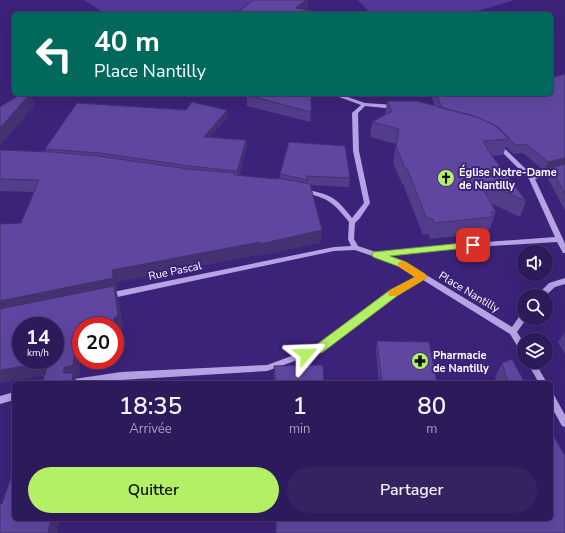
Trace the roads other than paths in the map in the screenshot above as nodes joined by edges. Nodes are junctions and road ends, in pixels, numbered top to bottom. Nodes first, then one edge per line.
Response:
1 (340, 96) edge
2 (364, 104) junction
3 (399, 108) edge
4 (492, 138) edge
5 (565, 169) edge
6 (532, 178) junction
7 (298, 190) edge
8 (352, 222) junction
9 (560, 239) junction
10 (355, 248) junction
11 (565, 251) edge
12 (376, 254) junction
13 (422, 277) junction
14 (565, 282) edge
15 (548, 289) edge
16 (101, 297) edge
17 (518, 325) edge
18 (514, 332) junction
19 (517, 337) edge
20 (535, 369) edge
21 (87, 381) edge
22 (542, 381) edge
23 (12, 397) edge
24 (0, 400) edge
25 (553, 402) edge
26 (565, 423) edge

1 - 2 street
2 - 3 street
2 - 8 street
4 - 6 street
5 - 6 street
6 - 9 street
7 - 8 street
8 - 10 street
9 - 11 street
9 - 12 street
10 - 12 street, Place Nantilly
10 - 16 street, Rue Pascal
12 - 13 street, Place Nantilly
13 - 18 street, Place Nantilly
13 - 21 street
14 - 15 street
17 - 18 street
18 - 19 street
20 - 22 street
23 - 24 street
25 - 26 street

